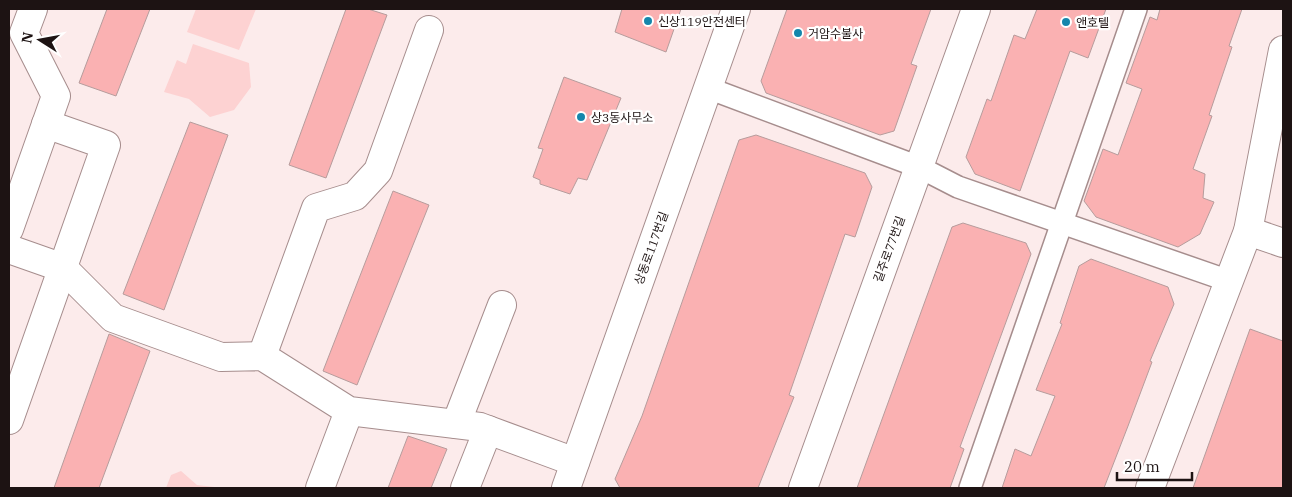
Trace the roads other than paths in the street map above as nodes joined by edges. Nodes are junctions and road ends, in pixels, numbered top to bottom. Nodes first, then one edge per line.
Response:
1 (33, 9) edge
2 (736, 9) edge
3 (976, 9) edge
4 (1136, 9) edge
5 (428, 30) dead end
6 (1283, 50) edge
7 (708, 88) junction
8 (46, 124) junction
9 (919, 167) junction
10 (1062, 223) junction
11 (9, 230) edge
12 (1248, 231) junction
13 (1283, 243) edge
14 (9, 249) edge
15 (63, 268) junction
16 (1229, 281) junction
17 (502, 305) dead end
18 (262, 356) junction
19 (11, 408) edge
20 (348, 411) junction
21 (456, 424) junction
22 (488, 430) junction
23 (575, 462) junction
24 (320, 488) edge
25 (465, 488) edge
26 (566, 488) edge
27 (802, 488) edge
28 (970, 488) edge
29 (1150, 488) edge

1 - 8 street
2 - 7 street, 상동로117번길
3 - 9 street, 길주로77번길
4 - 10 street
5 - 18 street
6 - 12 street
7 - 9 street
7 - 23 street, 상동로117번길
8 - 11 street
8 - 15 street
9 - 10 street
9 - 27 street, 길주로77번길
10 - 16 street
10 - 28 street
12 - 13 street
12 - 16 street
14 - 15 street
15 - 18 street
15 - 19 street
16 - 29 street
17 - 21 street
18 - 20 street
20 - 21 street
20 - 24 street
21 - 22 street
22 - 23 street
22 - 25 street
23 - 26 street, 상동로117번길

